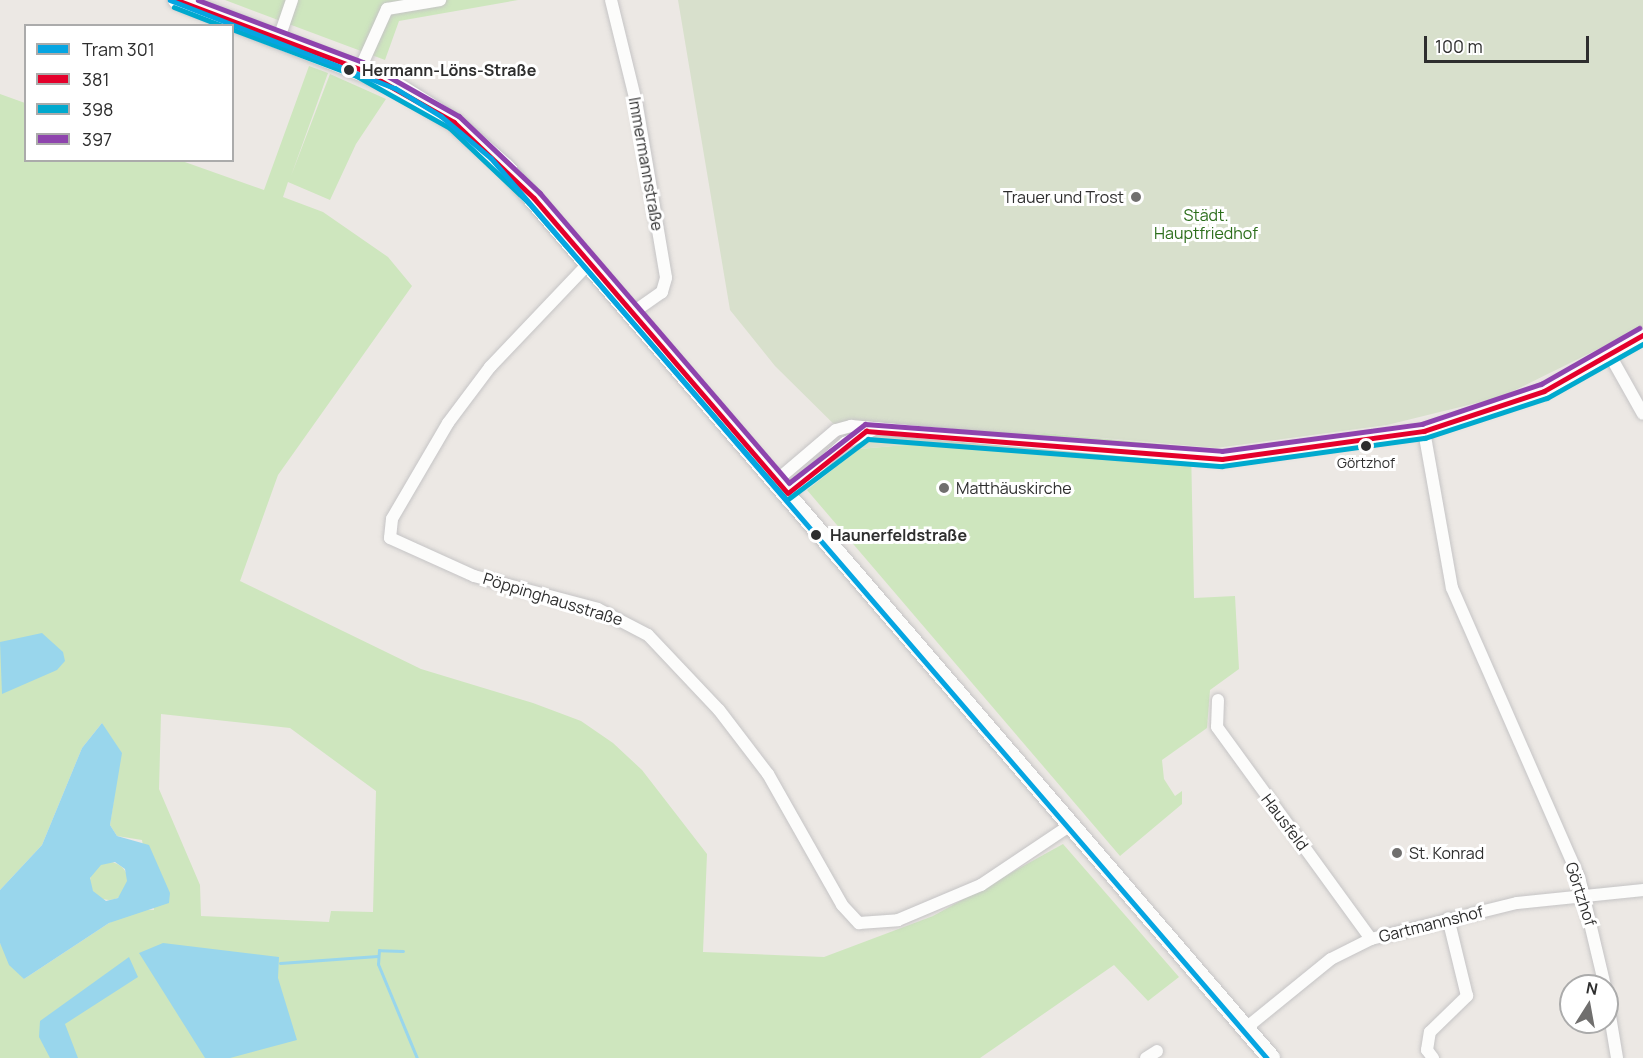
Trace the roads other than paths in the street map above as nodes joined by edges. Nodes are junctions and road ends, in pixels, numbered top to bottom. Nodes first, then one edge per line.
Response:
1 (177, 0) edge
2 (292, 0) edge
3 (440, 0) edge
4 (611, 0) edge
5 (279, 38) junction
6 (360, 69) junction
7 (589, 263) junction
8 (632, 313) junction
9 (1643, 336) edge
10 (1611, 357) junction
11 (1643, 414) edge
12 (1424, 431) junction
13 (782, 486) junction
14 (1218, 700) dead end
15 (1072, 824) junction
16 (1643, 890) edge
17 (1584, 896) junction
18 (1448, 918) junction
19 (1371, 939) junction
20 (1602, 974) edge
21 (1246, 1028) junction
22 (1613, 1034) edge
23 (1157, 1051) dead end
24 (1146, 1058) edge
25 (1271, 1058) edge
26 (1433, 1058) edge
27 (1617, 1058) edge

1 - 5 main road
2 - 5 street
3 - 6 street
4 - 8 street, Immermannstraße
5 - 6 main road
6 - 7 main road
7 - 8 main road
7 - 15 street, Pöppinghausstraße
8 - 13 main road
9 - 10 street
10 - 11 street
10 - 12 street
12 - 13 street
12 - 17 street, Görtzhof
13 - 15 main road
14 - 19 street, Hausfeld
15 - 21 main road
16 - 17 street, Gartmannshof
17 - 18 street, Gartmannshof
17 - 20 street, Görtzhof
18 - 19 street, Gartmannshof
18 - 26 street
19 - 21 street, Gartmannshof
21 - 25 main road
22 - 27 street
23 - 24 street

